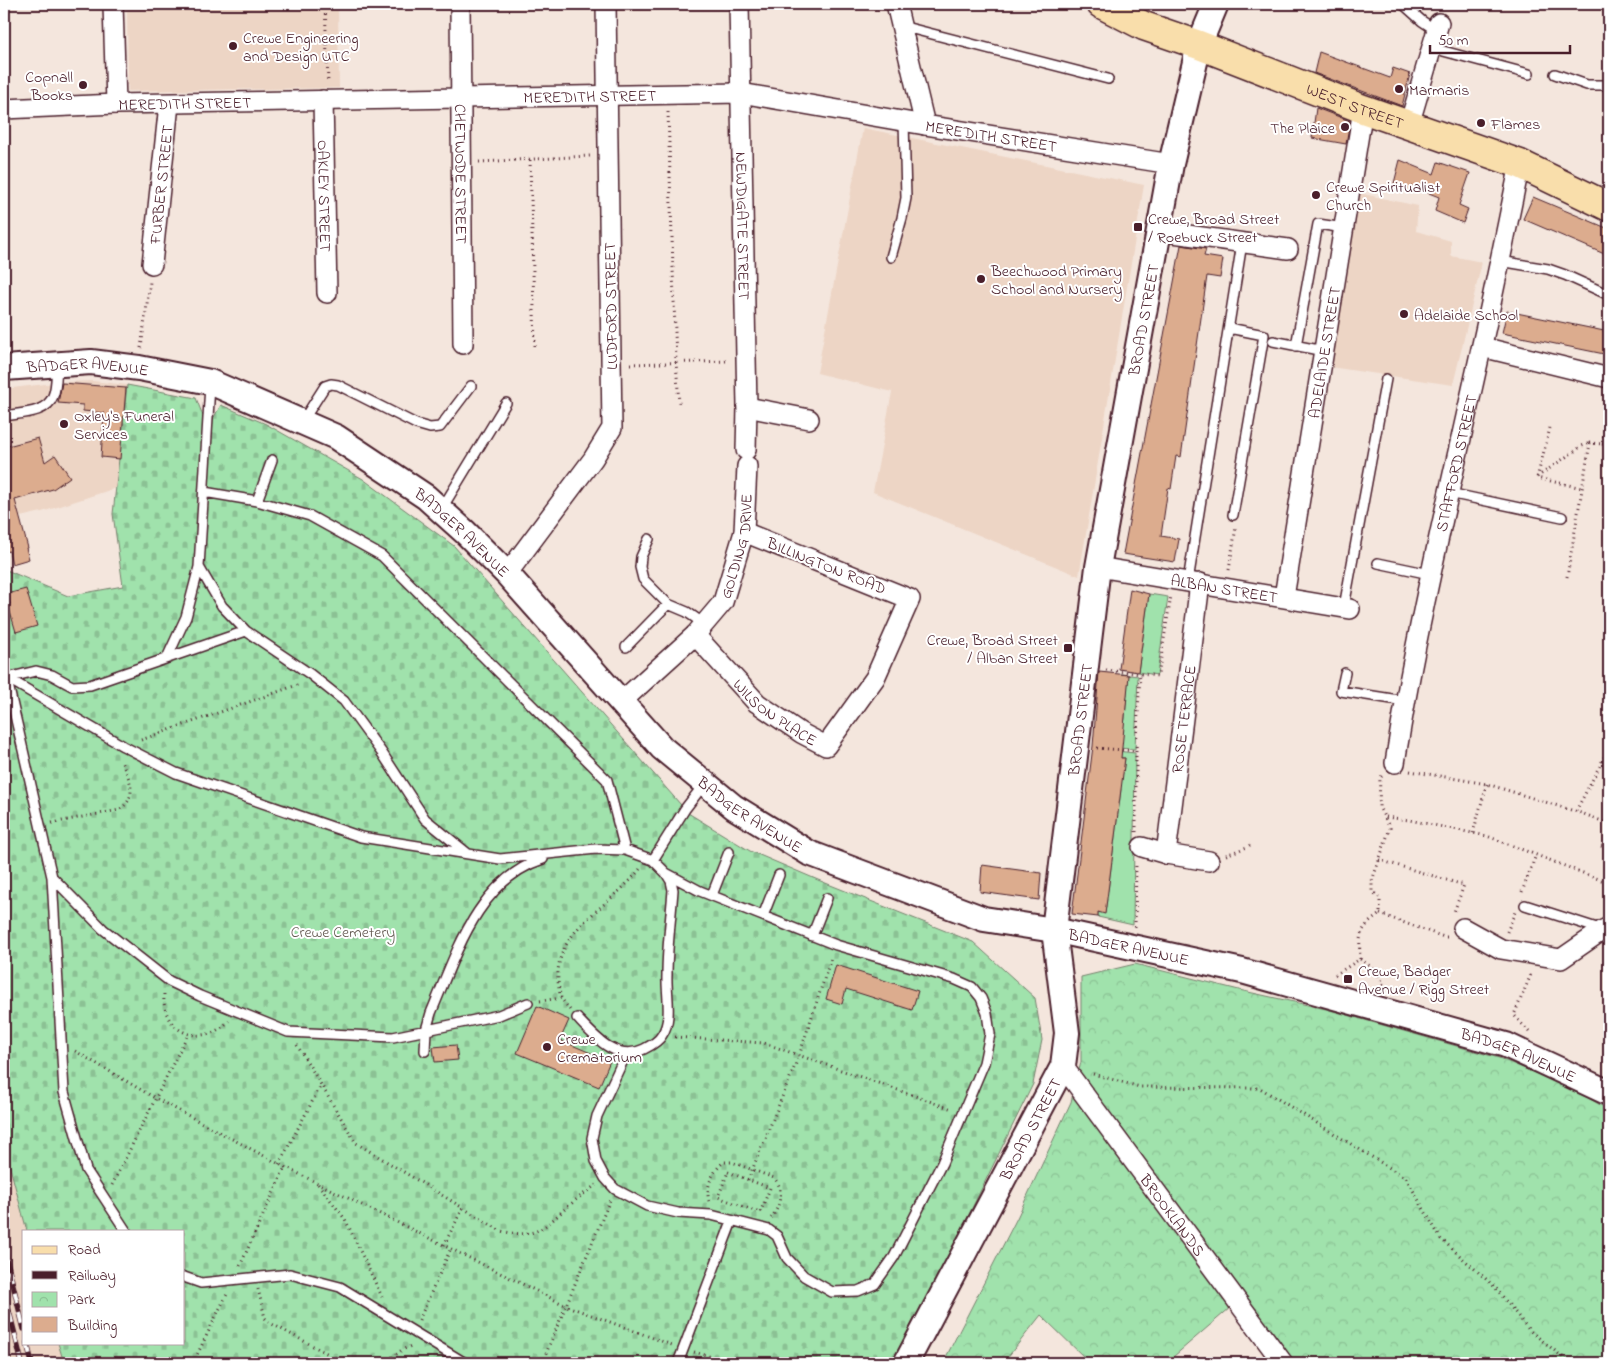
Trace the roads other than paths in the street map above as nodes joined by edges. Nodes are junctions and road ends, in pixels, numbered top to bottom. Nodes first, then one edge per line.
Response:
1 (113, 4) edge
2 (460, 4) edge
3 (606, 4) edge
4 (739, 4) edge
5 (896, 4) edge
6 (1101, 4) edge
7 (1216, 4) edge
8 (1404, 4) edge
9 (901, 26) junction
10 (1436, 34) junction
11 (1199, 45) junction
12 (1529, 74) dead end
13 (1555, 74) dead end
14 (1108, 79) dead end
15 (1609, 85) edge
16 (741, 93) junction
17 (608, 95) junction
18 (462, 98) junction
19 (326, 101) junction
20 (116, 104) junction
21 (169, 104) junction
22 (4, 109) edge
23 (1363, 109) junction
24 (904, 121) junction
25 (925, 125) junction
26 (1409, 125) junction
27 (1172, 164) junction
28 (1520, 164) junction
29 (1609, 207) edge
30 (1344, 228) junction
31 (1159, 232) junction
32 (1242, 243) junction
33 (1288, 249) dead end
34 (891, 257) dead end
35 (1500, 261) junction
36 (152, 264) road end
37 (327, 293) dead end
38 (1609, 295) edge
39 (1229, 328) junction
40 (1273, 341) dead end
41 (463, 344) dead end
42 (1296, 346) junction
43 (1482, 347) junction
44 (1324, 350) junction
45 (57, 364) junction
46 (4, 368) edge
47 (1609, 378) edge
48 (1386, 379) dead end
49 (210, 382) junction
50 (471, 386) dead end
51 (506, 403) dead end
52 (747, 408) junction
53 (4, 416) edge
54 (809, 419) dead end
55 (302, 422) junction
56 (747, 458) joint
57 (272, 460) dead end
58 (204, 492) junction
59 (1448, 492) junction
60 (257, 501) junction
61 (441, 511) junction
62 (1232, 515) road end
63 (1562, 518) dead end
64 (744, 532) junction
65 (649, 539) dead end
66 (1378, 564) dead end
67 (199, 566) junction
68 (1098, 567) junction
69 (507, 574) junction
70 (1430, 574) junction
71 (1187, 581) junction
72 (1284, 597) junction
73 (910, 599) joint
74 (668, 604) junction
75 (1347, 608) joint
76 (699, 630) junction
77 (246, 631) junction
78 (626, 647) dead end
79 (167, 658) junction
80 (4, 668) edge
81 (1345, 673) dead end
82 (7, 678) junction
83 (1405, 701) junction
84 (621, 702) junction
85 (1392, 765) road end
86 (705, 783) junction
87 (1138, 847) road end
88 (624, 850) junction
89 (729, 852) dead end
90 (562, 853) junction
91 (468, 854) junction
92 (1166, 854) junction
93 (651, 859) junction
94 (1209, 861) road end
95 (666, 873) junction
96 (778, 875) dead end
97 (52, 878) junction
98 (712, 895) junction
99 (827, 898) dead end
100 (1525, 905) dead end
101 (763, 916) junction
102 (1606, 928) edge
103 (1054, 930) junction
104 (1466, 931) road end
105 (812, 936) junction
106 (528, 1003) road end
107 (577, 1018) road end
108 (426, 1030) junction
109 (425, 1051) dead end
110 (626, 1054) junction
111 (1064, 1066) junction
112 (1609, 1093) edge
113 (732, 1221) junction
114 (125, 1230) edge
115 (185, 1277) edge
116 (466, 1363) edge
117 (678, 1363) edge
118 (906, 1363) edge
119 (1283, 1363) edge

1 - 20 street
2 - 18 street, CHETWODE STREET
3 - 17 street, LUDFORD STREET
4 - 16 street, NEWDIGATE STREET
5 - 9 street
6 - 11 main road, WEST STREET
7 - 11 street, BROAD STREET
8 - 10 lane
9 - 14 lane
9 - 25 street
10 - 12 lane
10 - 26 street
11 - 23 main road, WEST STREET
11 - 27 street, BROAD STREET
13 - 15 lane
16 - 17 street, MEREDITH STREET
16 - 24 street, MEREDITH STREET
16 - 52 street, NEWDIGATE STREET
17 - 18 street, MEREDITH STREET
17 - 69 street, LUDFORD STREET
18 - 19 street, MEREDITH STREET
18 - 41 street, CHETWODE STREET
19 - 21 street, MEREDITH STREET
19 - 37 street, OAKLEY STREET
20 - 21 street, MEREDITH STREET
20 - 22 street, MEREDITH STREET
21 - 36 street, FURBER STREET
23 - 26 main road, WEST STREET
23 - 30 street, ADELAIDE STREET
24 - 25 street, MEREDITH STREET
24 - 34 lane
25 - 27 street, MEREDITH STREET
26 - 28 main road, WEST STREET
27 - 31 street, BROAD STREET
28 - 29 main road, WEST STREET
28 - 35 street, STAFFORD STREET
30 - 42 lane
30 - 44 street, ADELAIDE STREET
31 - 32 street
31 - 68 street, BROAD STREET
32 - 33 street
32 - 39 lane
35 - 38 lane
35 - 43 street, STAFFORD STREET
39 - 62 lane
39 - 71 lane
40 - 42 lane
42 - 44 lane
43 - 47 street
43 - 59 street, STAFFORD STREET
44 - 72 street, ADELAIDE STREET
45 - 46 street, BADGER AVENUE
45 - 49 street, BADGER AVENUE
45 - 53 lane
48 - 75 lane
49 - 55 street, BADGER AVENUE
49 - 58 lane
50 - 55 lane
51 - 61 lane
52 - 54 street
52 - 56 street, NEWDIGATE STREET
55 - 61 street, BADGER AVENUE
56 - 64 street, GOLDING DRIVE
57 - 60 lane
58 - 60 lane
58 - 67 lane
59 - 63 lane
59 - 70 street, STAFFORD STREET
60 - 88 lane
61 - 69 street, BADGER AVENUE
64 - 73 street, BILLINGTON ROAD
64 - 76 street, GOLDING DRIVE
65 - 74 lane
66 - 70 lane
67 - 77 lane
67 - 79 lane
68 - 71 street, ALBAN STREET
68 - 103 street, BROAD STREET
69 - 84 street, BADGER AVENUE
70 - 83 street, STAFFORD STREET
71 - 72 street, ALBAN STREET
71 - 92 street, ROSE TERRACE
72 - 75 street, ALBAN STREET
73 - 76 street, WILSON PLACE
74 - 76 lane
74 - 78 lane
76 - 84 street, GOLDING DRIVE
77 - 79 lane
77 - 91 lane
79 - 82 lane
80 - 82 lane
81 - 83 lane
82 - 91 lane
82 - 97 lane
83 - 85 street, STAFFORD STREET
84 - 86 street, BADGER AVENUE
86 - 93 lane
86 - 103 street, BADGER AVENUE
87 - 92 street
88 - 90 lane
88 - 93 lane
89 - 98 lane
90 - 91 lane
90 - 108 lane
92 - 94 street
93 - 95 lane
95 - 98 lane
95 - 110 lane
96 - 101 lane
97 - 108 lane
97 - 114 lane
98 - 101 lane
99 - 105 lane
100 - 102 lane
101 - 105 lane
102 - 104 street
103 - 111 street, BROAD STREET
103 - 112 street, BADGER AVENUE
105 - 113 lane
106 - 108 lane
107 - 110 lane
108 - 109 lane
110 - 113 lane
111 - 118 street, BROAD STREET
111 - 119 street, BROOKLANDS
113 - 117 lane
115 - 116 lane

